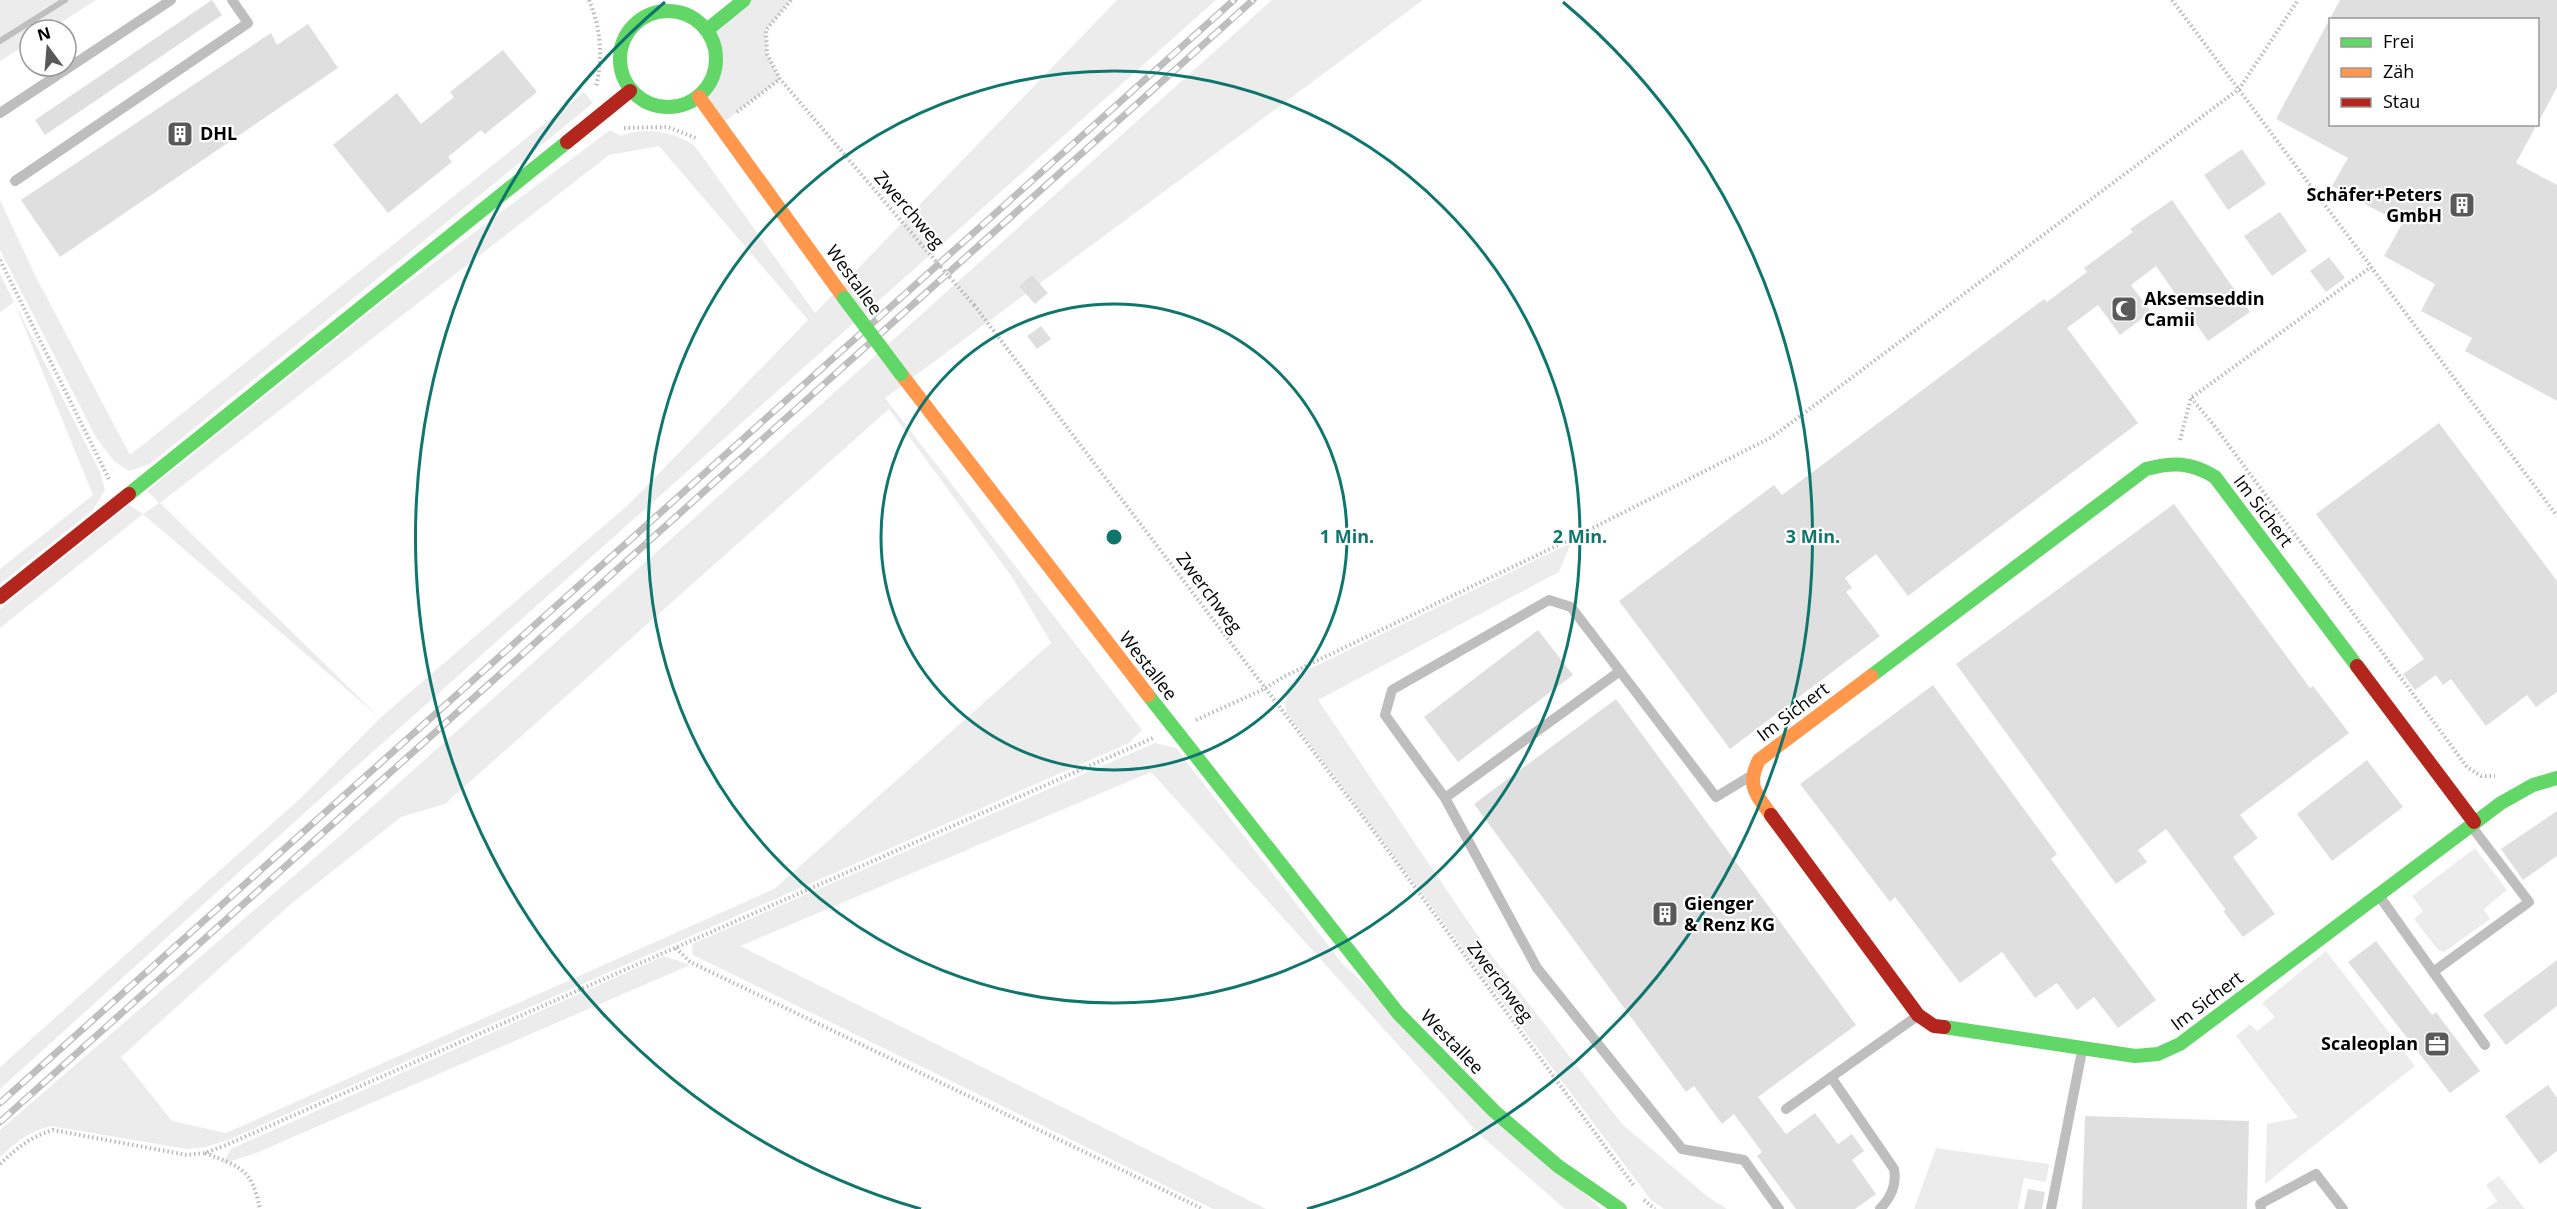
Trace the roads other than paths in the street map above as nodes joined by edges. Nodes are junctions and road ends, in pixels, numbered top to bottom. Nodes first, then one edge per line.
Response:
1 (171, 0) edge
2 (232, 0) edge
3 (744, 0) edge
4 (707, 30) junction
5 (630, 90) junction
6 (699, 97) junction
7 (0, 113) edge
8 (15, 181) dead end
9 (0, 597) edge
10 (1620, 671) junction
11 (1751, 776) junction
12 (2557, 778) edge
13 (1444, 798) junction
14 (2472, 823) junction
15 (2378, 894) junction
16 (2433, 972) junction
17 (1918, 1015) junction
18 (2485, 1045) dead end
19 (2082, 1048) junction
20 (1831, 1077) junction
21 (1786, 1109) dead end
22 (1620, 1209) edge
23 (1779, 1209) edge
24 (1880, 1209) edge
25 (2051, 1209) edge
26 (2261, 1209) edge
27 (2343, 1209) edge

1 - 7 lane
2 - 8 lane
3 - 4 main road
4 - 5 main road
4 - 6 main road
5 - 6 main road
5 - 9 main road
6 - 22 main road, Westallee, bridge
10 - 11 lane
10 - 13 lane
10 - 13 lane
11 - 14 main road, Im Sichert
11 - 17 main road, Im Sichert
12 - 14 main road, Im Sichert
13 - 23 lane
14 - 15 main road, Im Sichert
14 - 16 lane
15 - 16 lane
15 - 19 main road, Im Sichert
16 - 18 lane
17 - 19 main road, Im Sichert
17 - 20 lane
19 - 25 lane
20 - 21 lane
20 - 24 lane
26 - 27 lane

